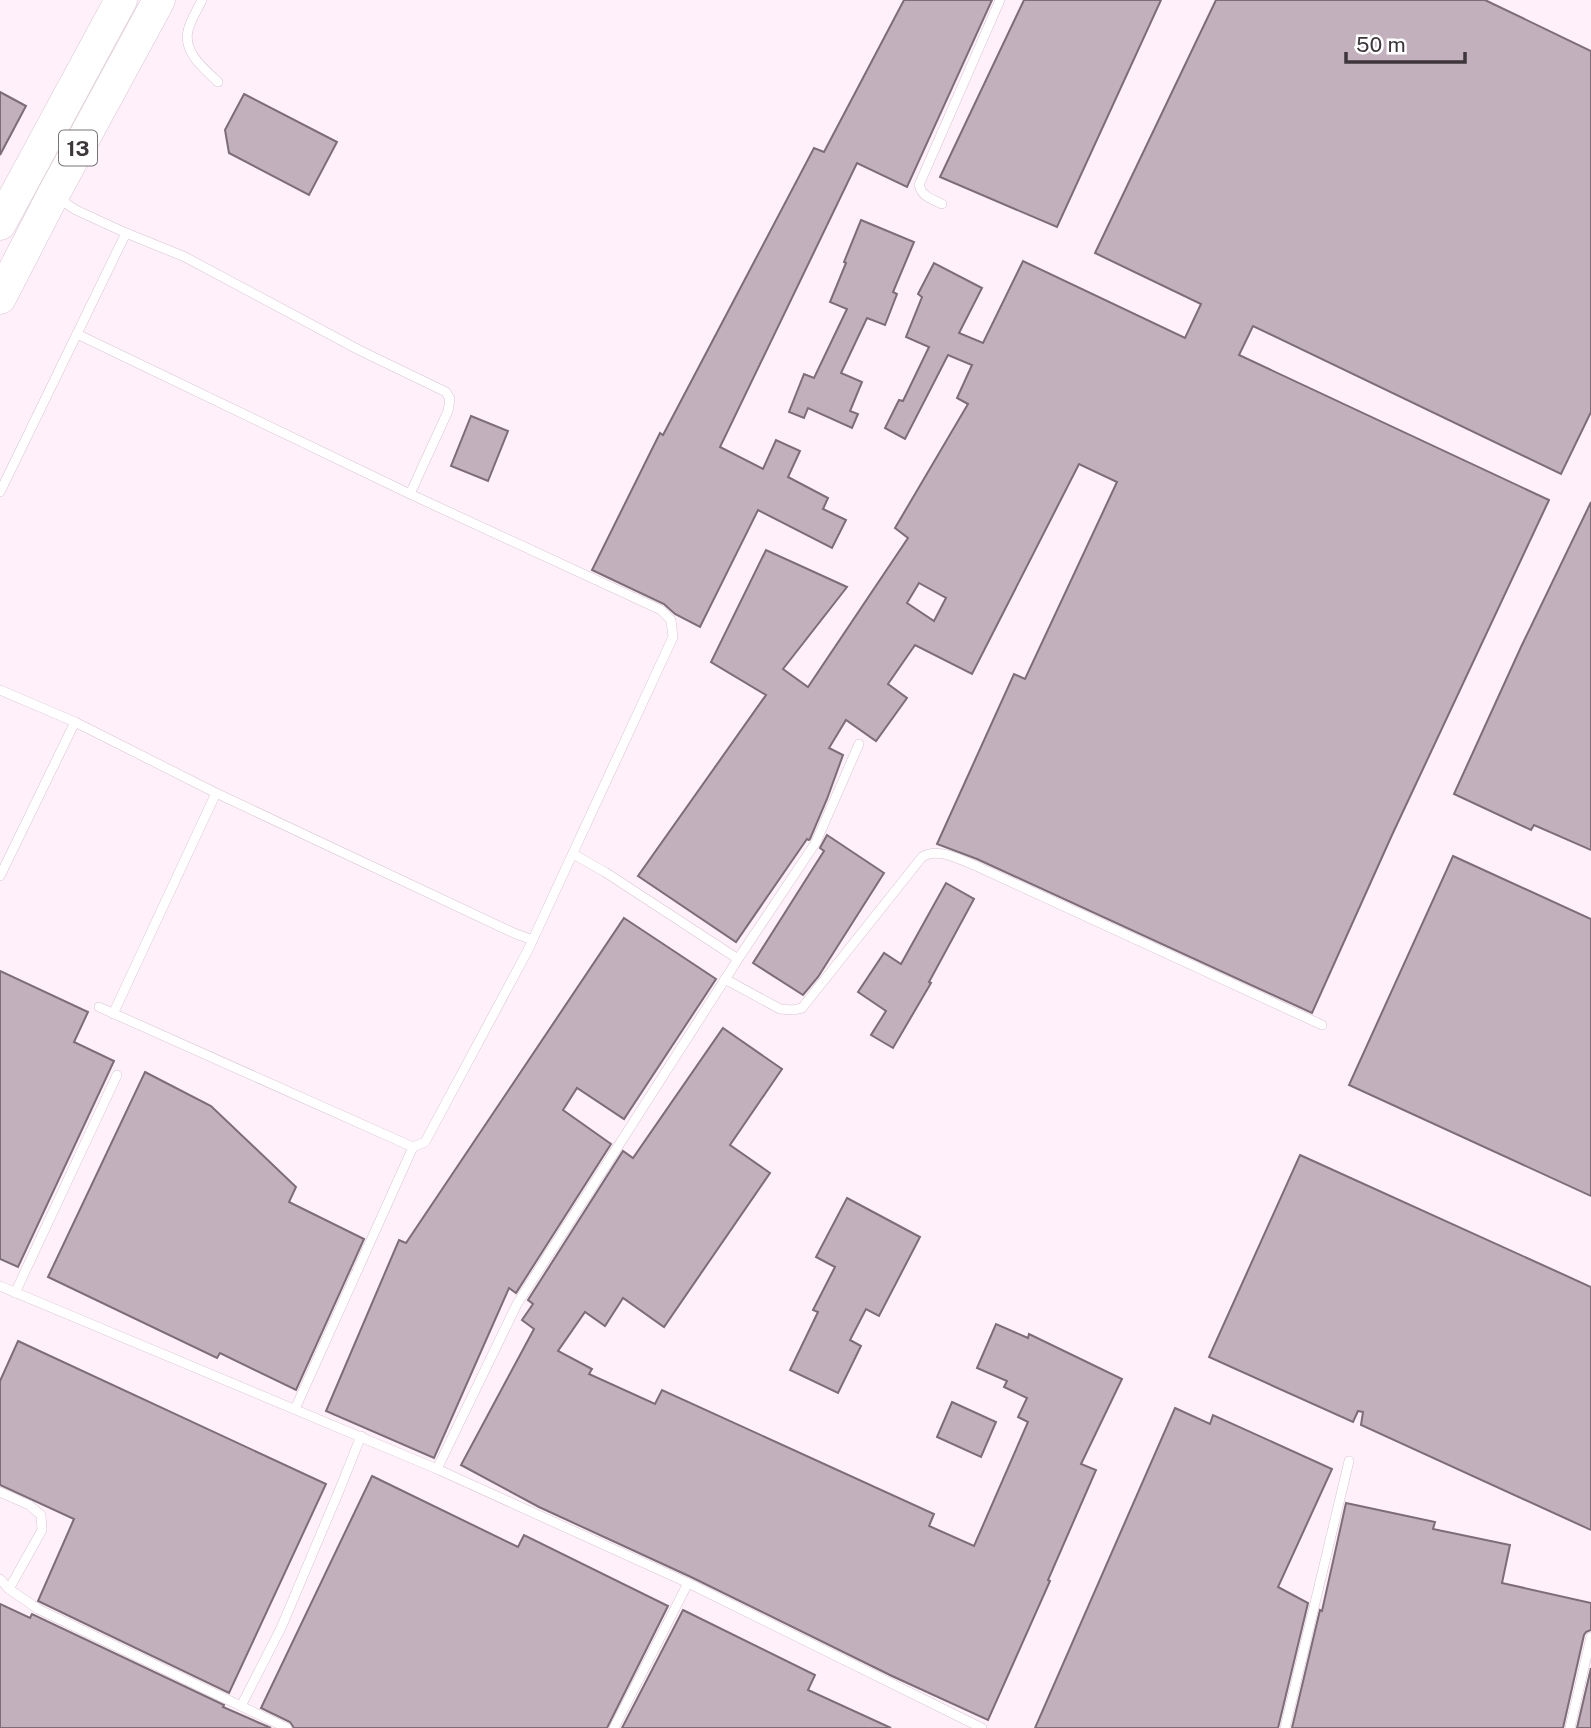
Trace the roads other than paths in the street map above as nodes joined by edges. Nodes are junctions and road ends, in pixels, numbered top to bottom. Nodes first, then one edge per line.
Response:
1 (121, 0) edge
2 (159, 0) edge
3 (202, 0) edge
4 (1000, 0) edge
5 (218, 82) dead end
6 (53, 195) junction
7 (942, 204) dead end
8 (0, 224) edge
9 (126, 233) junction
10 (0, 298) edge
11 (77, 334) junction
12 (0, 492) edge
13 (410, 494) junction
14 (0, 690) edge
15 (75, 722) junction
16 (859, 744) dead end
17 (216, 793) junction
18 (573, 854) junction
19 (0, 876) edge
20 (533, 940) junction
21 (738, 959) junction
22 (725, 979) junction
23 (99, 1007) dead end
24 (113, 1014) junction
25 (1322, 1025) dead end
26 (117, 1075) dead end
27 (414, 1147) junction
28 (0, 1286) edge
29 (15, 1293) junction
30 (295, 1409) junction
31 (361, 1436) junction
32 (1349, 1461) dead end
33 (437, 1469) junction
34 (0, 1492) edge
35 (0, 1579) edge
36 (688, 1583) junction
37 (9, 1589) junction
38 (1591, 1637) edge
39 (241, 1706) junction
40 (287, 1728) edge
41 (614, 1728) edge
42 (982, 1728) edge
43 (1285, 1728) edge
44 (1570, 1728) edge

1 - 8 highway, 13
2 - 6 highway, 13
3 - 5 lane
4 - 7 lane
6 - 9 lane
6 - 10 highway, 13
9 - 11 lane
9 - 13 lane
11 - 12 lane
11 - 13 lane
13 - 18 lane
14 - 15 lane
15 - 17 lane
15 - 19 lane
16 - 21 lane
17 - 20 lane
17 - 24 lane
18 - 20 lane
18 - 21 lane
20 - 27 lane
21 - 22 lane
22 - 25 lane
22 - 33 lane
23 - 24 lane
24 - 27 lane
26 - 29 lane
27 - 30 lane
28 - 29 lane
29 - 30 lane
30 - 31 lane
31 - 33 lane
31 - 39 lane
32 - 43 lane
33 - 36 lane
34 - 37 lane
35 - 37 lane
36 - 41 lane
36 - 42 lane
37 - 39 lane
38 - 44 lane
39 - 40 lane

